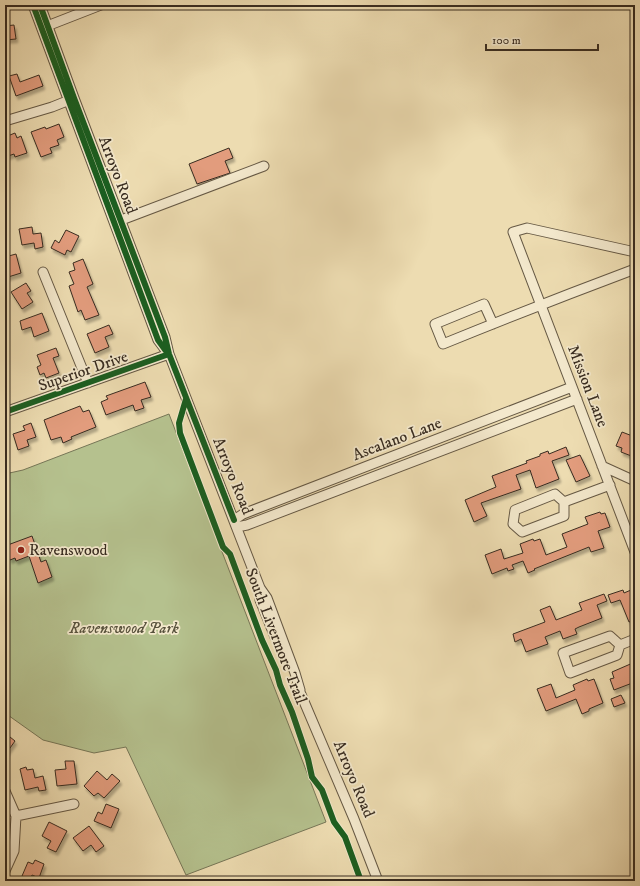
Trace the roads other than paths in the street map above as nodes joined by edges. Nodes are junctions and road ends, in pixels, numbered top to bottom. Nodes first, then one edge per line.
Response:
1 (33, 5) edge
2 (40, 5) edge
3 (101, 5) edge
4 (44, 27) junction
5 (71, 100) junction
6 (5, 121) edge
7 (264, 166) dead end
8 (118, 221) junction
9 (635, 252) edge
10 (635, 269) edge
11 (43, 272) dead end
12 (541, 304) junction
13 (493, 324) junction
14 (169, 354) junction
15 (88, 384) junction
16 (572, 387) junction
17 (577, 399) junction
18 (5, 412) edge
19 (602, 466) junction
20 (635, 481) edge
21 (610, 485) junction
22 (564, 502) junction
23 (235, 524) junction
24 (632, 534) edge
25 (635, 552) edge
26 (635, 639) edge
27 (620, 645) junction
28 (5, 791) edge
29 (74, 804) dead end
30 (16, 816) junction
31 (5, 871) edge
32 (378, 881) edge

1 - 4 street, Arroyo Road
2 - 4 street, Arroyo Road
3 - 4 street
4 - 5 street, Arroyo Road
5 - 6 street
5 - 8 street, Arroyo Road
7 - 8 street
8 - 14 street, Arroyo Road
9 - 12 street, Mission Lane
10 - 12 street
11 - 15 street
12 - 13 street
12 - 16 street, Mission Lane
13 - 13 street
14 - 15 street, Superior Drive
14 - 23 street, Arroyo Road
15 - 18 street, Superior Drive
16 - 17 street, Mission Lane
16 - 23 street, Ascalano Lane
17 - 19 street, Mission Lane
17 - 23 street, Ascalano Lane
19 - 20 street
19 - 21 street, Mission Lane
21 - 22 street
21 - 24 street, Mission Lane
22 - 22 street
23 - 32 street, Arroyo Road
24 - 25 street, Mission Lane
26 - 27 street
27 - 27 street
28 - 30 street
29 - 30 street
30 - 31 street

